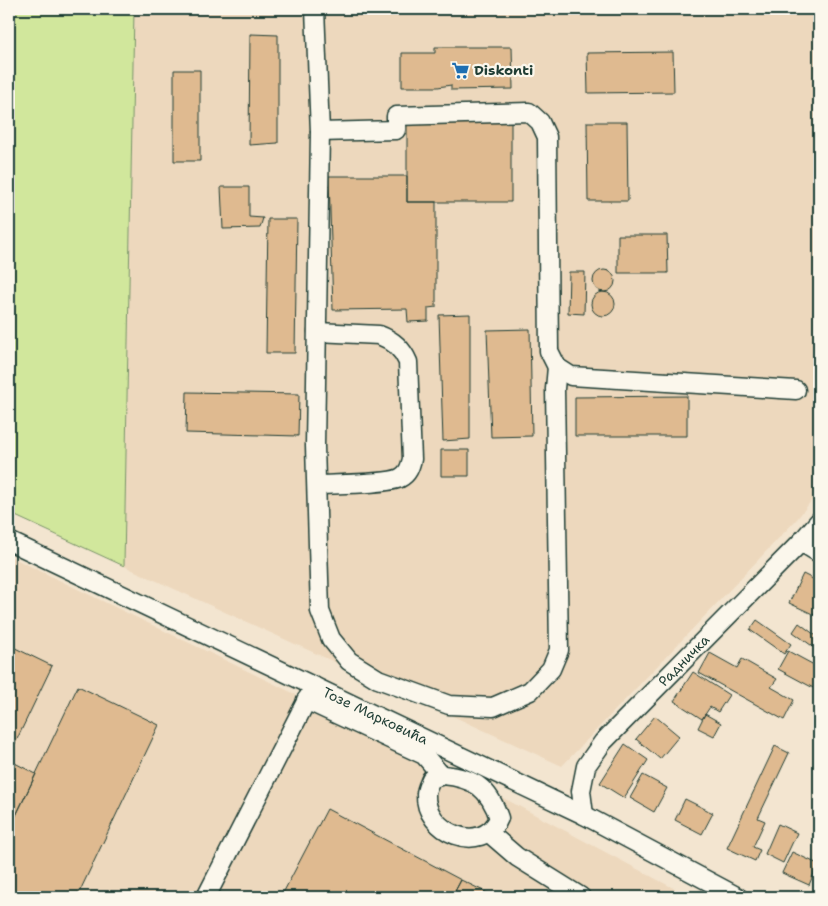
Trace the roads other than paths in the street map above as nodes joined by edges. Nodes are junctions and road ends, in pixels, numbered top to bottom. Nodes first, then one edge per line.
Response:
1 (315, 9) edge
2 (320, 132) junction
3 (317, 332) junction
4 (557, 367) junction
5 (796, 390) dead end
6 (317, 485) junction
7 (819, 521) edge
8 (9, 541) edge
9 (801, 542) junction
10 (819, 553) edge
11 (310, 693) junction
12 (441, 776) junction
13 (584, 815) junction
14 (488, 832) junction
15 (206, 897) edge
16 (581, 897) edge
17 (738, 897) edge

1 - 2 street
2 - 3 street
2 - 4 street
3 - 6 street
3 - 6 street
4 - 5 street
4 - 6 street
7 - 9 street, Радничка
8 - 11 street, Тозе Марковића
9 - 10 street
9 - 13 street, Радничка
11 - 12 street
11 - 13 street, Тозе Марковића
11 - 15 street
12 - 14 street
12 - 14 street
13 - 17 street, Тозе Марковића
14 - 16 street

